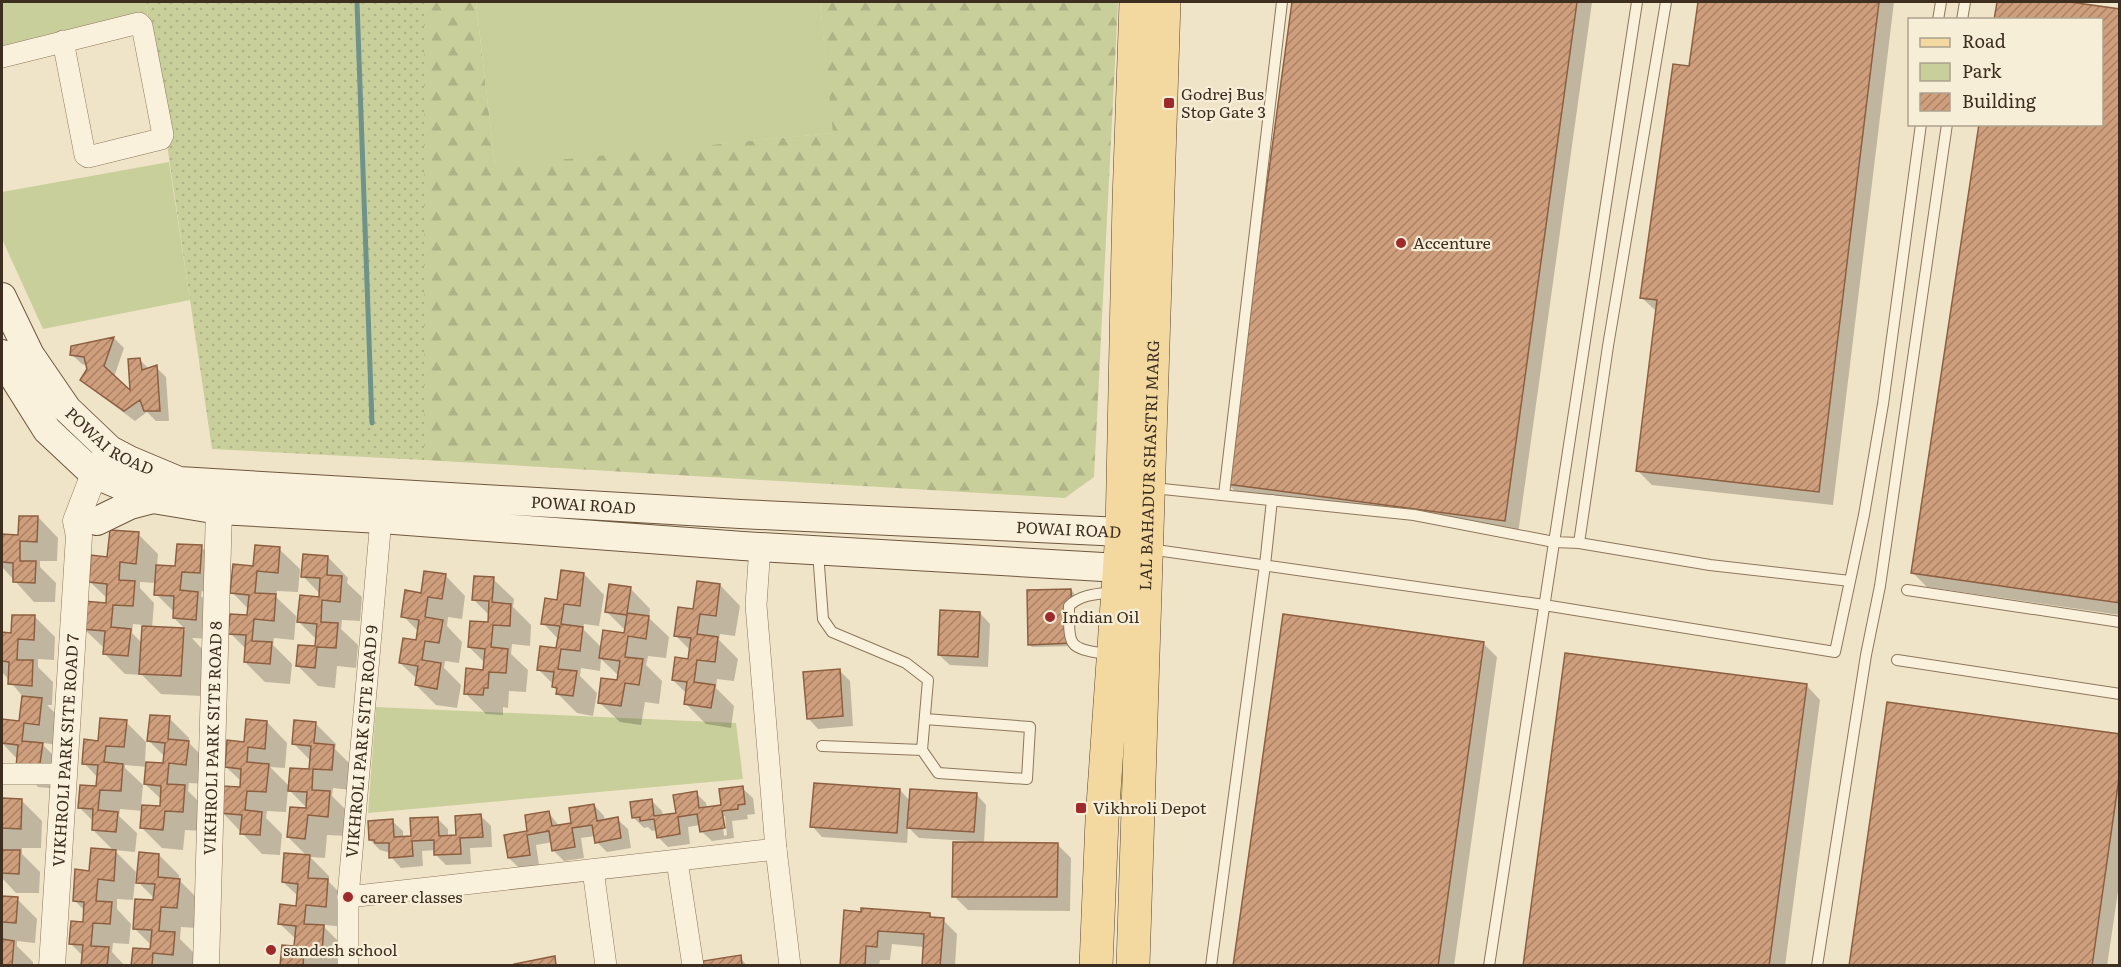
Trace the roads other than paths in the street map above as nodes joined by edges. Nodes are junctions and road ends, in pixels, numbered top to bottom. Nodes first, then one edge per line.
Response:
1 (1136, 2) edge
2 (1164, 2) edge
3 (1282, 2) edge
4 (1637, 2) edge
5 (1666, 2) edge
6 (1941, 2) edge
7 (1965, 2) edge
8 (1938, 18) edge
9 (1962, 18) edge
10 (63, 41) junction
11 (2, 57) edge
12 (1921, 126) edge
13 (1947, 126) edge
14 (2, 297) edge
15 (2, 354) edge
16 (112, 467) junction
17 (1161, 489) junction
18 (1224, 495) junction
19 (153, 499) junction
20 (1272, 500) junction
21 (219, 510) junction
22 (381, 519) junction
23 (88, 528) junction
24 (1554, 542) junction
25 (1579, 543) junction
26 (1147, 544) junction
27 (760, 546) junction
28 (817, 549) junction
29 (1265, 565) junction
30 (1119, 580) junction
31 (1850, 580) junction
32 (1907, 590) dead end
33 (1544, 605) junction
34 (2120, 622) edge
35 (1113, 656) junction
36 (1897, 660) dead end
37 (2120, 694) edge
38 (925, 718) junction
39 (822, 746) dead end
40 (922, 750) junction
41 (2, 774) edge
42 (63, 774) junction
43 (1102, 820) junction
44 (1137, 820) junction
45 (776, 849) junction
46 (677, 861) junction
47 (593, 870) junction
48 (348, 897) junction
49 (52, 966) edge
50 (206, 966) edge
51 (348, 966) edge
52 (606, 966) edge
53 (693, 966) edge
54 (790, 966) edge
55 (1096, 966) edge
56 (1133, 966) edge
57 (1211, 966) edge
58 (1489, 966) edge
59 (1817, 966) edge

1 - 26 main road, LAL BAHADUR SHASTRI MARG
2 - 17 main road, LAL BAHADUR SHASTRI MARG
3 - 18 lane
4 - 24 lane
5 - 25 lane
6 - 8 lane
7 - 9 lane
10 - 10 street
10 - 11 street
12 - 31 lane
13 - 59 lane
14 - 16 main road, POWAI ROAD
15 - 16 main road, POWAI ROAD
16 - 19 main road, POWAI ROAD
16 - 23 street, VIKHROLI PARK SITE ROAD 7
16 - 26 main road, POWAI ROAD
17 - 18 lane
17 - 26 main road, LAL BAHADUR SHASTRI MARG
18 - 20 lane
19 - 21 main road, POWAI ROAD
19 - 23 main road
20 - 24 lane
20 - 29 lane
21 - 22 main road, POWAI ROAD
21 - 50 street, VIKHROLI PARK SITE ROAD 8
22 - 27 main road, POWAI ROAD
22 - 48 street, VIKHROLI PARK SITE ROAD 9
23 - 42 street, VIKHROLI PARK SITE ROAD 7
24 - 25 lane
24 - 33 lane
25 - 31 lane
26 - 29 lane
26 - 30 main road, LAL BAHADUR SHASTRI MARG
26 - 44 main road, LAL BAHADUR SHASTRI MARG
27 - 28 main road, POWAI ROAD
27 - 45 street
28 - 30 main road, POWAI ROAD
28 - 38 lane
29 - 33 lane
29 - 57 lane
30 - 35 main road, LAL BAHADUR SHASTRI MARG
30 - 35 lane
31 - 33 lane
32 - 34 lane
33 - 58 lane
35 - 43 main road, LAL BAHADUR SHASTRI MARG
36 - 37 lane
38 - 40 lane
38 - 40 lane
39 - 40 lane
41 - 42 street
42 - 49 street, VIKHROLI PARK SITE ROAD 7
43 - 44 main road
43 - 55 main road, LAL BAHADUR SHASTRI MARG
44 - 56 main road, LAL BAHADUR SHASTRI MARG
45 - 46 street
45 - 54 street
46 - 47 street
46 - 53 street
47 - 48 street
47 - 52 street
48 - 51 street, VIKHROLI PARK SITE ROAD 9

